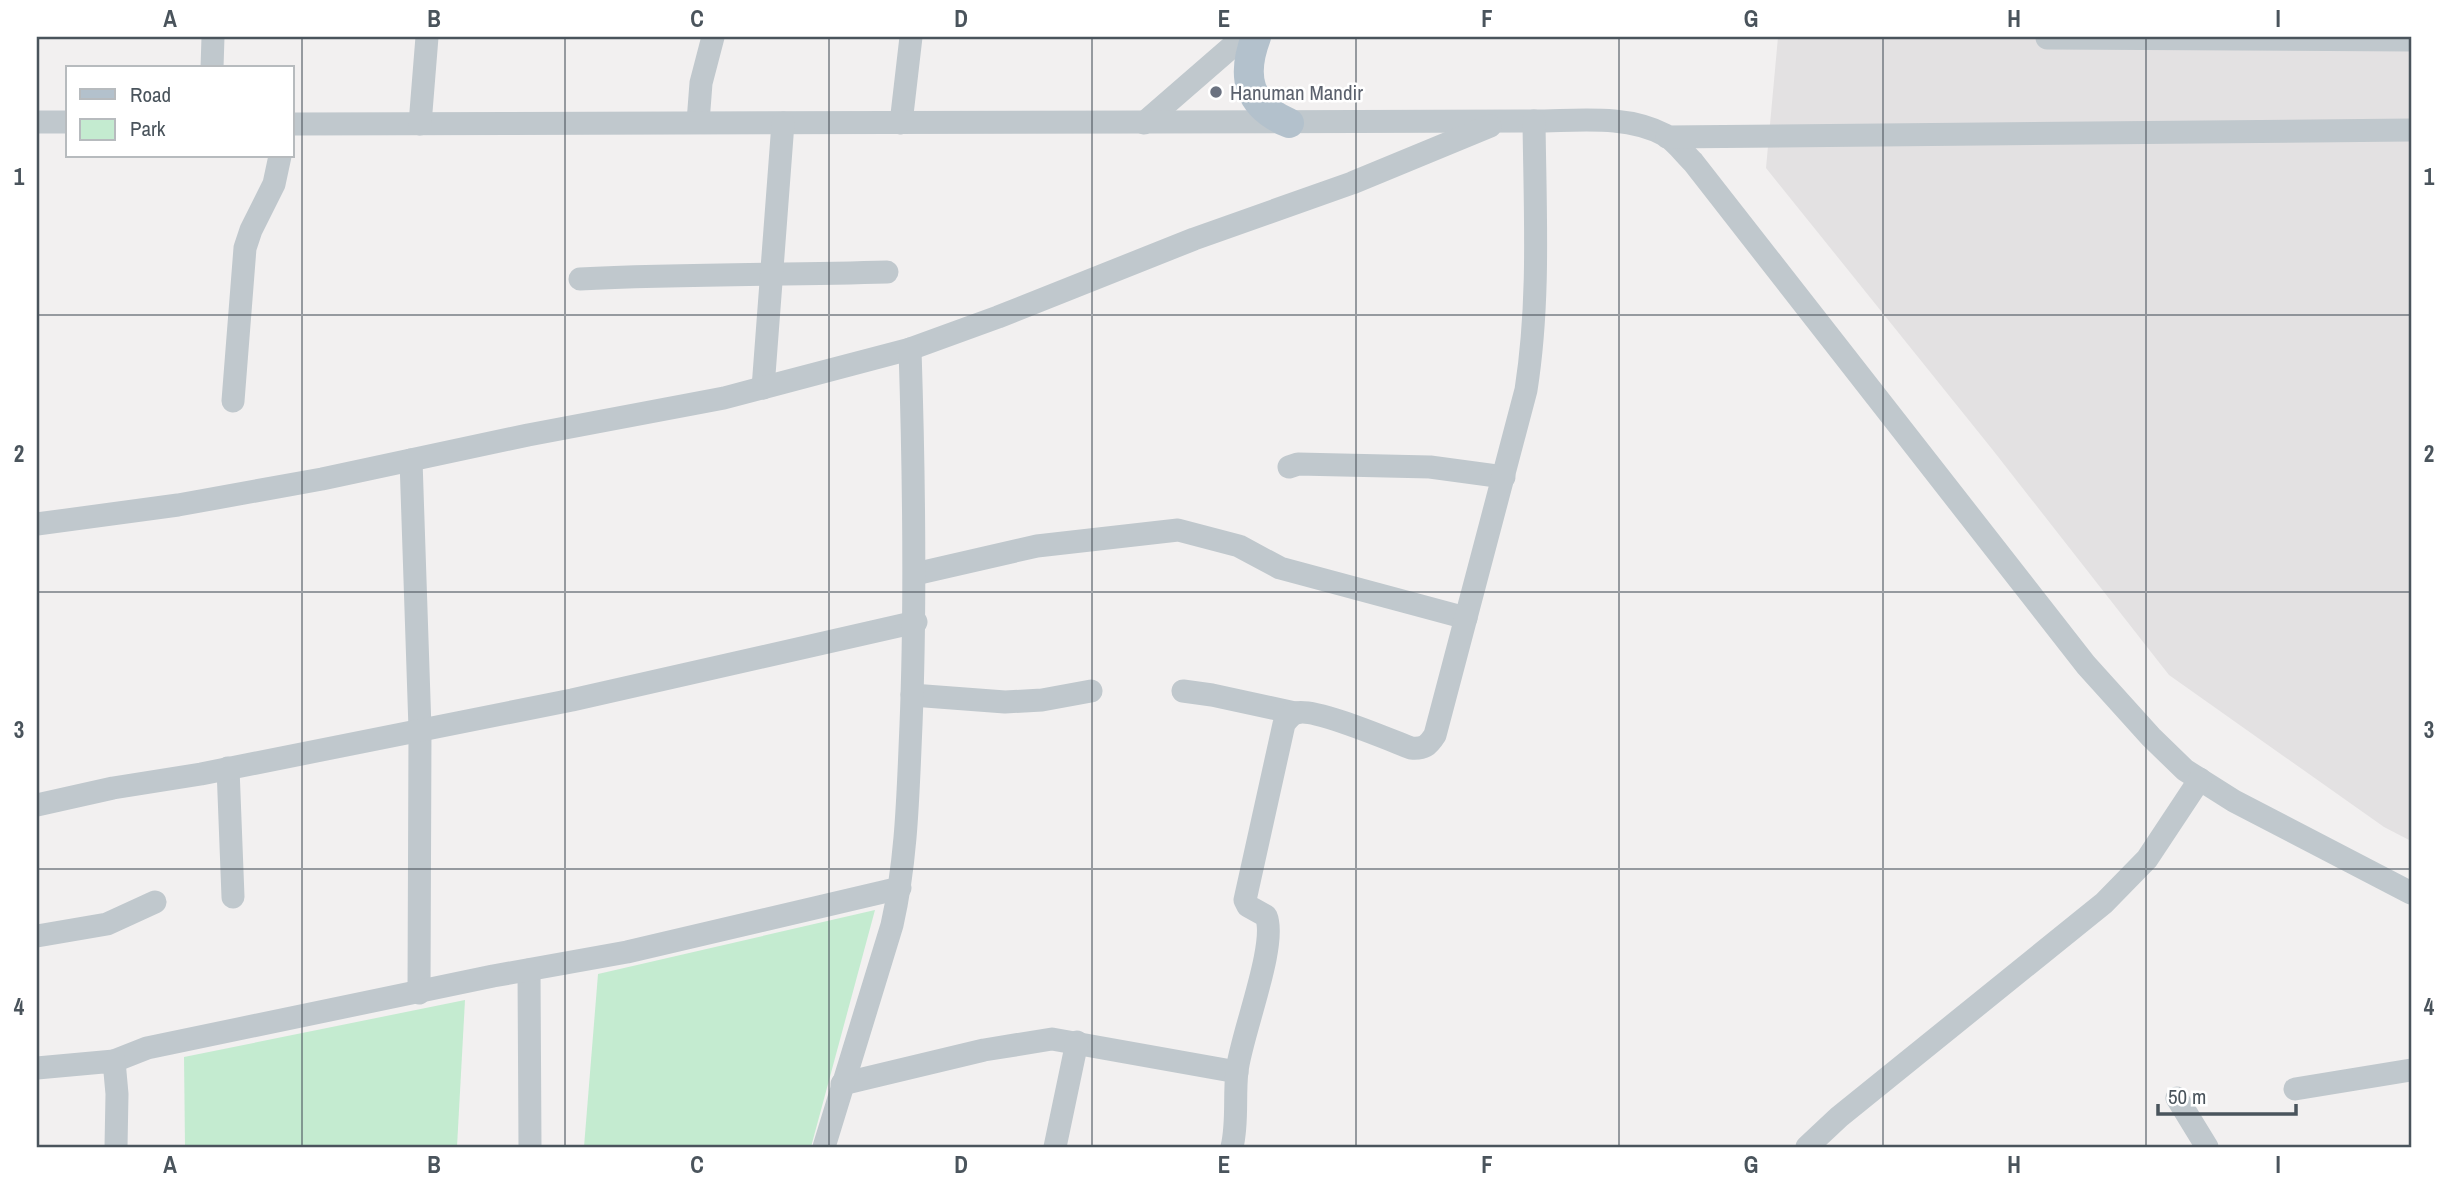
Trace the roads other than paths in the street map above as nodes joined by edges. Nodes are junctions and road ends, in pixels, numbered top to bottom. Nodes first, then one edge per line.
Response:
1 (213, 37) edge
2 (427, 37) edge
3 (713, 37) edge
4 (911, 37) edge
5 (1243, 37) edge
6 (1256, 37) edge
7 (2047, 38) edge
8 (2411, 40) edge
9 (212, 66) edge
10 (1502, 121) junction
11 (1534, 121) junction
12 (37, 122) edge
13 (66, 122) edge
14 (698, 122) junction
15 (783, 123) junction
16 (901, 123) junction
17 (1144, 123) junction
18 (1289, 123) junction
19 (294, 124) edge
20 (420, 124) junction
21 (2411, 130) edge
22 (1667, 136) junction
23 (280, 158) edge
24 (887, 272) dead end
25 (773, 275) junction
26 (580, 279) dead end
27 (910, 349) junction
28 (763, 388) junction
29 (233, 401) dead end
30 (411, 460) junction
31 (1289, 467) dead end
32 (1504, 477) junction
33 (37, 524) edge
34 (915, 574) junction
35 (1466, 618) junction
36 (915, 622) junction
37 (1091, 691) dead end
38 (1183, 691) dead end
39 (912, 695) junction
40 (1295, 713) junction
41 (420, 729) junction
42 (228, 768) junction
43 (2200, 779) junction
44 (37, 805) edge
45 (900, 888) junction
46 (2411, 893) edge
47 (233, 897) dead end
48 (155, 902) dead end
49 (37, 936) edge
50 (529, 970) junction
51 (419, 993) junction
52 (1077, 1042) junction
53 (114, 1061) junction
54 (37, 1068) edge
55 (2411, 1070) edge
56 (1237, 1072) junction
57 (842, 1084) junction
58 (2295, 1089) dead end
59 (2178, 1098) dead end
60 (2206, 1146) edge
61 (116, 1147) edge
62 (530, 1147) edge
63 (824, 1147) edge
64 (1055, 1147) edge
65 (1231, 1147) edge
66 (1807, 1147) edge

1 - 9 street
2 - 20 street
3 - 14 street
4 - 16 street
5 - 17 street
6 - 18 main road
7 - 8 street
10 - 11 street
10 - 18 street
10 - 27 street
11 - 22 street
11 - 32 street
12 - 13 street
14 - 15 street
14 - 20 street
15 - 16 street
15 - 25 street
16 - 17 street
17 - 18 street
19 - 20 street
21 - 22 street
22 - 43 street
23 - 29 street
24 - 25 street
25 - 26 street
25 - 28 street
27 - 28 street
27 - 34 street
28 - 30 street
30 - 33 street
30 - 41 street
31 - 32 street
32 - 35 street
34 - 35 street
34 - 36 street
35 - 40 street
36 - 39 street
36 - 41 street
37 - 39 street
38 - 40 street
39 - 45 street
40 - 56 street
41 - 42 street
41 - 51 street
42 - 44 street
42 - 47 street
43 - 46 street
43 - 66 street
45 - 50 street
45 - 57 street
48 - 49 street
50 - 51 street
50 - 62 street
51 - 53 street
52 - 56 street
52 - 57 street
52 - 64 street
53 - 54 street
53 - 61 street
55 - 58 street
56 - 65 street
57 - 63 street
59 - 60 street

